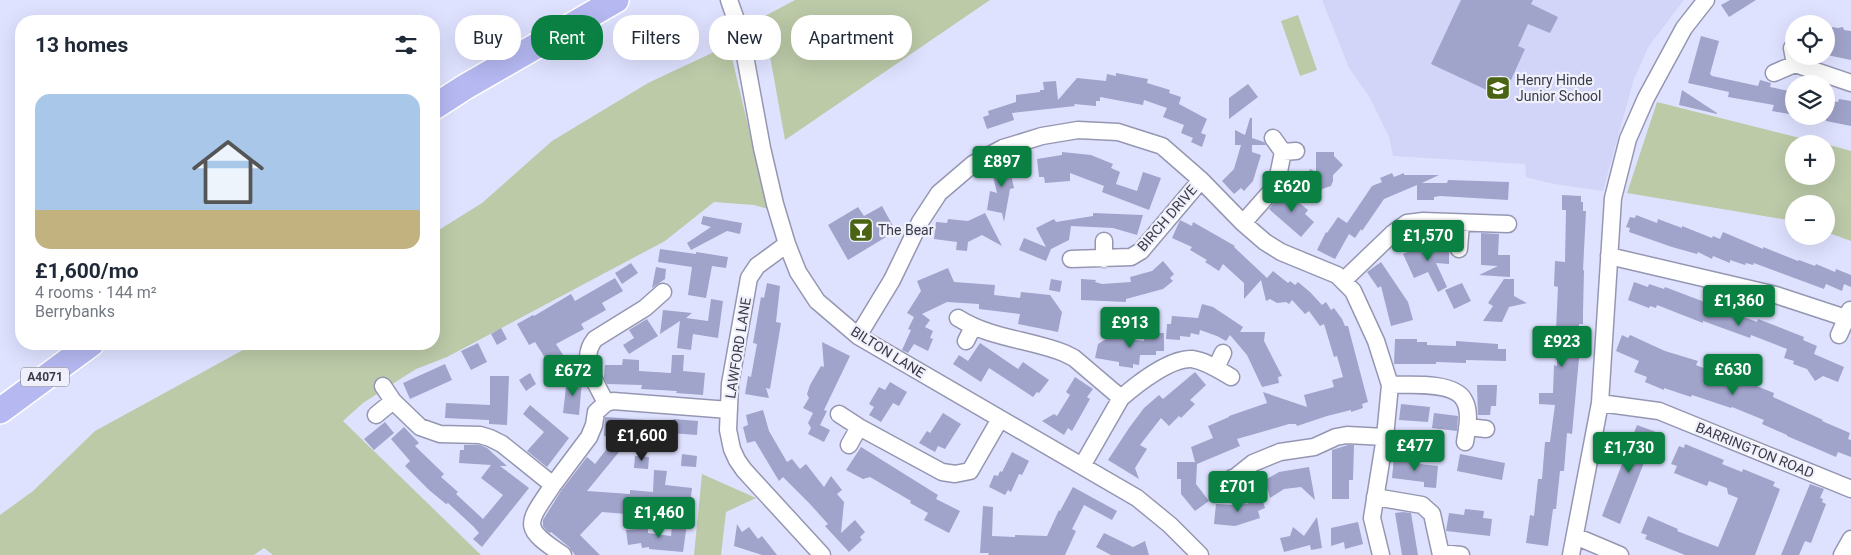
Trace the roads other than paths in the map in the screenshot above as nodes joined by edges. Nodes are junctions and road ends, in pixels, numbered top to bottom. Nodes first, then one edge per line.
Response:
1 (616, 0) edge
2 (729, 0) edge
3 (1706, 0) edge
4 (1774, 73) dead end
5 (1851, 83) edge
6 (440, 104) edge
7 (1274, 138) dead end
8 (1200, 180) junction
9 (1242, 223) junction
10 (1462, 223) junction
11 (1508, 224) dead end
12 (1104, 241) dead end
13 (787, 244) junction
14 (1460, 249) dead end
15 (1609, 256) junction
16 (1071, 259) dead end
17 (1104, 259) junction
18 (1343, 281) junction
19 (663, 292) dead end
20 (1848, 313) edge
21 (958, 318) dead end
22 (1840, 335) dead end
23 (858, 336) junction
24 (83, 350) edge
25 (1231, 377) dead end
26 (1390, 385) junction
27 (383, 386) dead end
28 (1121, 398) junction
29 (393, 401) junction
30 (606, 404) junction
31 (1600, 404) junction
32 (729, 410) junction
33 (0, 411) edge
34 (839, 414) dead end
35 (376, 415) dead end
36 (1000, 419) junction
37 (859, 427) junction
38 (1486, 429) dead end
39 (1385, 437) junction
40 (850, 445) dead end
41 (1082, 466) junction
42 (1232, 478) junction
43 (553, 485) junction
44 (1851, 489) edge
45 (1219, 490) dead end
46 (1245, 494) dead end
47 (1375, 497) junction
48 (1575, 536) junction
49 (1851, 539) edge
50 (1441, 554) edge
51 (563, 555) edge
52 (822, 555) edge
53 (1200, 555) edge
54 (1381, 555) edge
55 (1461, 555) edge
56 (1571, 555) edge
57 (1620, 555) edge
58 (1842, 555) edge

1 - 6 highway
2 - 13 street, BILTON LANE
3 - 15 street
4 - 5 street
7 - 9 street
8 - 9 street
8 - 17 street, BIRCH DRIVE
8 - 23 street
9 - 18 street
10 - 11 street
10 - 14 street
10 - 18 street
12 - 17 street
13 - 23 street, BILTON LANE
13 - 32 street, LAWFORD LANE
15 - 20 street
15 - 31 street
16 - 17 street, BIRCH DRIVE
18 - 26 street
19 - 30 street
20 - 22 street
21 - 28 street
23 - 36 street, BILTON LANE
24 - 33 highway, A4071
25 - 28 street
26 - 38 street
26 - 39 street
27 - 29 street
28 - 41 street
29 - 35 street
29 - 43 street
30 - 32 street
30 - 43 street
31 - 44 street, BARRINGTON ROAD
31 - 48 street
32 - 52 street, LAWFORD LANE
34 - 37 street
36 - 37 street
36 - 41 street, BILTON LANE
37 - 40 street
39 - 42 street
39 - 47 street
41 - 53 street, BILTON LANE
42 - 45 street
42 - 46 street
43 - 51 street
47 - 50 street
47 - 54 street
48 - 56 street
48 - 57 street
49 - 58 street
50 - 55 street

